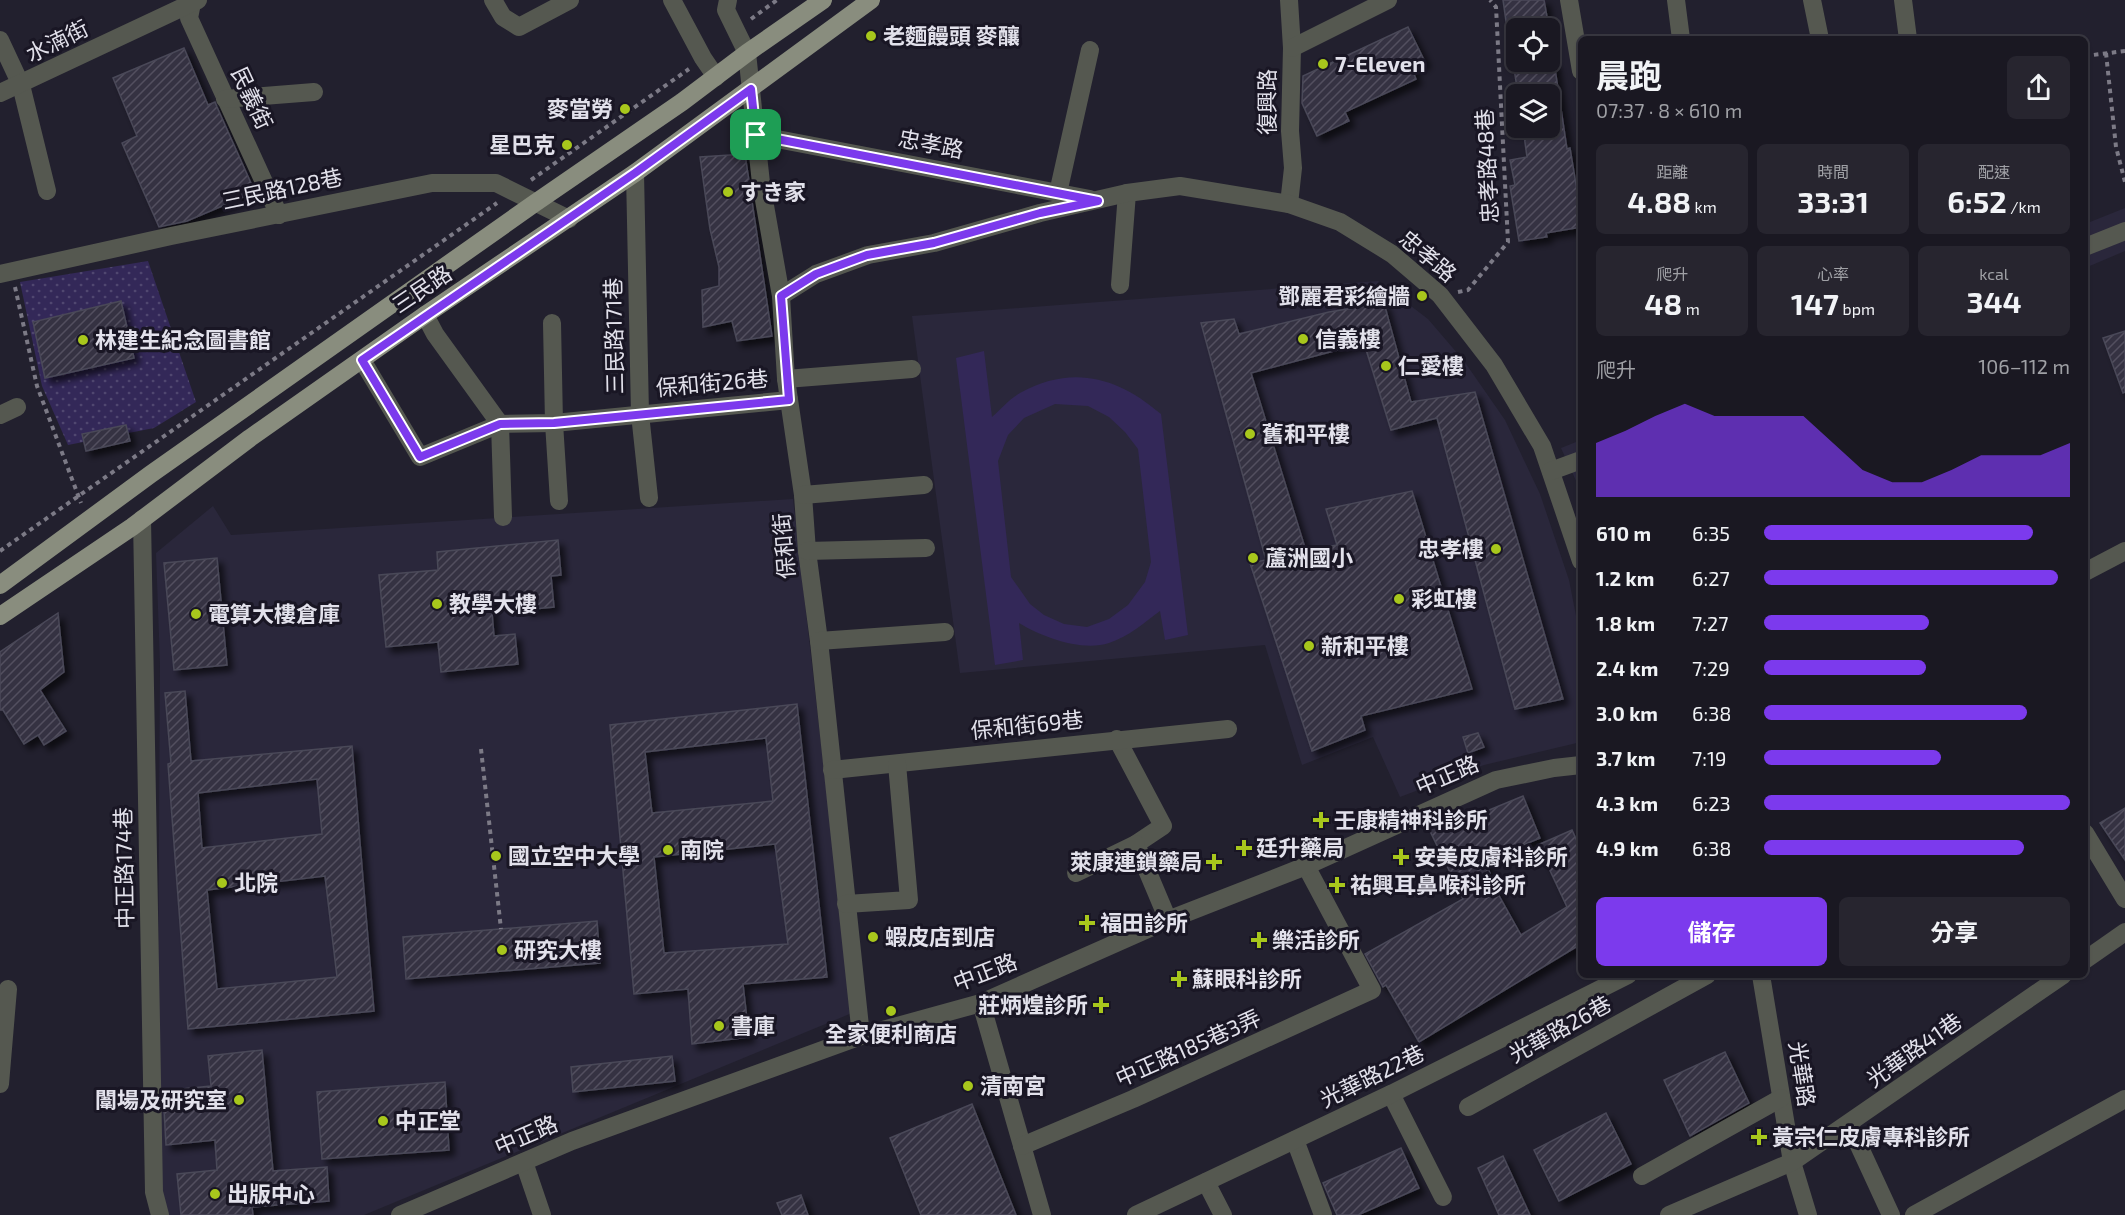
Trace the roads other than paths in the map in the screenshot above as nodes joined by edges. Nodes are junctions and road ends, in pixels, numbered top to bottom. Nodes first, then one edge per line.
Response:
1 (493, 0) edge
2 (570, 0) edge
3 (672, 0) edge
4 (728, 0) edge
5 (823, 0) edge
6 (871, 0) edge
7 (1289, 0) edge
8 (1388, 0) edge
9 (1569, 0) edge
10 (1676, 0) edge
11 (1812, 0) edge
12 (1903, 0) edge
13 (194, 1) edge
14 (1681, 36) edge
15 (1819, 36) edge
16 (1908, 36) edge
17 (0, 40) edge
18 (1292, 48) junction
19 (1090, 50) dead end
20 (747, 53) junction
21 (1578, 53) edge
22 (716, 77) junction
23 (21, 85) junction
24 (751, 89) junction
25 (314, 92) dead end
26 (0, 93) edge
27 (225, 99) junction
28 (756, 135) junction
29 (635, 173) junction
30 (47, 191) dead end
31 (1058, 193) junction
32 (1127, 193) junction
33 (1098, 201) junction
34 (535, 203) junction
35 (1289, 204) junction
36 (279, 215) junction
37 (569, 219) junction
38 (2125, 231) edge
39 (2088, 246) edge
40 (6, 272) edge
41 (1120, 285) dead end
42 (781, 296) junction
43 (425, 315) junction
44 (552, 323) dead end
45 (362, 360) junction
46 (912, 369) dead end
47 (786, 379) junction
48 (789, 400) junction
49 (17, 407) dead end
50 (640, 414) junction
51 (0, 415) edge
52 (554, 423) junction
53 (500, 424) junction
54 (1578, 461) edge
55 (1551, 471) junction
56 (924, 485) dead end
57 (803, 495) junction
58 (648, 498) dead end
59 (559, 501) dead end
60 (503, 517) dead end
61 (142, 519) junction
62 (926, 548) dead end
63 (807, 550) junction
64 (2125, 551) edge
65 (1578, 552) edge
66 (2088, 570) edge
67 (0, 585) edge
68 (0, 616) edge
69 (945, 632) dead end
70 (819, 641) junction
71 (1228, 729) dead end
72 (1117, 739) junction
73 (897, 764) junction
74 (1578, 765) edge
75 (832, 770) junction
76 (2088, 838) edge
77 (1136, 844) junction
78 (1306, 866) junction
79 (1076, 873) dead end
80 (2125, 899) edge
81 (846, 904) junction
82 (1168, 920) junction
83 (2125, 932) edge
84 (2088, 958) edge
85 (1622, 978) edge
86 (1702, 978) edge
87 (1761, 978) edge
88 (2059, 978) edge
89 (8, 989) dead end
90 (981, 1003) junction
91 (861, 1036) junction
92 (0, 1084) edge
93 (1391, 1094) junction
94 (1781, 1098) junction
95 (2125, 1099) edge
96 (1468, 1107) dead end
97 (1849, 1124) junction
98 (1295, 1140) junction
99 (1022, 1146) junction
100 (524, 1162) junction
101 (1792, 1162) junction
102 (1642, 1176) dead end
103 (1206, 1182) junction
104 (1443, 1197) dead end
105 (160, 1215) edge
106 (400, 1215) edge
107 (542, 1215) edge
108 (1042, 1215) edge
109 (1136, 1215) edge
110 (1223, 1215) edge
111 (1323, 1215) edge
112 (1669, 1215) edge
113 (1808, 1215) edge
114 (1891, 1215) edge
115 (1914, 1215) edge

1 - 2 street
3 - 22 street
4 - 20 street
5 - 20 main road, 三民路
6 - 24 main road, 三民路
7 - 18 street, 復興路
8 - 18 street
9 - 21 street
10 - 14 street
11 - 15 street
12 - 16 street
13 - 23 street, 水湳街
13 - 27 street, 民義街
17 - 23 street
18 - 35 street, 復興路
19 - 31 street
20 - 22 main road, 三民路
20 - 24 street, 保和街
22 - 34 main road, 三民路
23 - 26 street, 水湳街
23 - 30 street
24 - 28 street, 保和街
24 - 29 main road, 三民路
25 - 27 street
27 - 36 street, 民義街
28 - 31 street, 忠孝路
28 - 42 street, 保和街
29 - 37 main road, 三民路
29 - 50 street, 三民路171巷
31 - 33 street, 忠孝路
32 - 33 street, 忠孝路
32 - 35 street, 忠孝路
32 - 41 street
33 - 42 street, 忠孝路
34 - 36 street, 三民路128巷
34 - 37 street, 三民路128巷
34 - 67 main road, 三民路
35 - 55 street, 忠孝路
36 - 40 street, 三民路128巷
37 - 43 main road, 三民路
38 - 39 street
42 - 47 street, 保和街
43 - 45 main road, 三民路
43 - 53 street
44 - 52 street
45 - 53 street
45 - 61 main road, 三民路
46 - 47 street
47 - 48 street, 保和街
48 - 50 street, 保和街26巷
48 - 57 street, 保和街
49 - 51 street
50 - 52 street, 保和街26巷
50 - 58 street, 三民路171巷
52 - 53 street, 保和街26巷
52 - 59 street
53 - 60 street
54 - 55 street
55 - 65 street, 忠孝路
56 - 57 street
57 - 63 street, 保和街
61 - 68 main road, 三民路
61 - 105 street, 中正路174巷
62 - 63 street
63 - 70 street, 保和街
64 - 66 street
69 - 70 street
70 - 75 street, 保和街
71 - 72 street, 保和街69巷
72 - 73 street, 保和街69巷
72 - 77 street
73 - 75 street, 保和街69巷
73 - 81 street
74 - 78 street, 中正路
75 - 81 street, 保和街
76 - 80 street
77 - 79 street
77 - 82 street
78 - 82 street, 中正路
78 - 99 street, 中正路185巷3弄
81 - 91 street, 保和街
82 - 90 street, 中正路
83 - 84 street
85 - 93 street, 光華路22巷
86 - 96 street, 光華路26巷
87 - 94 street, 光華路
88 - 97 street, 光華路41巷
89 - 92 street
90 - 91 street, 中正路
90 - 99 street
91 - 100 street, 中正路
93 - 98 street, 光華路22巷
93 - 104 street
94 - 101 street, 光華路
94 - 102 street
95 - 115 street
97 - 101 street, 光華路41巷
97 - 114 street
98 - 103 street, 光華路22巷
98 - 111 street
99 - 108 street
100 - 106 street, 中正路
100 - 107 street
101 - 112 street, 光華路41巷
101 - 113 street, 光華路
103 - 109 street, 光華路22巷
103 - 110 street

